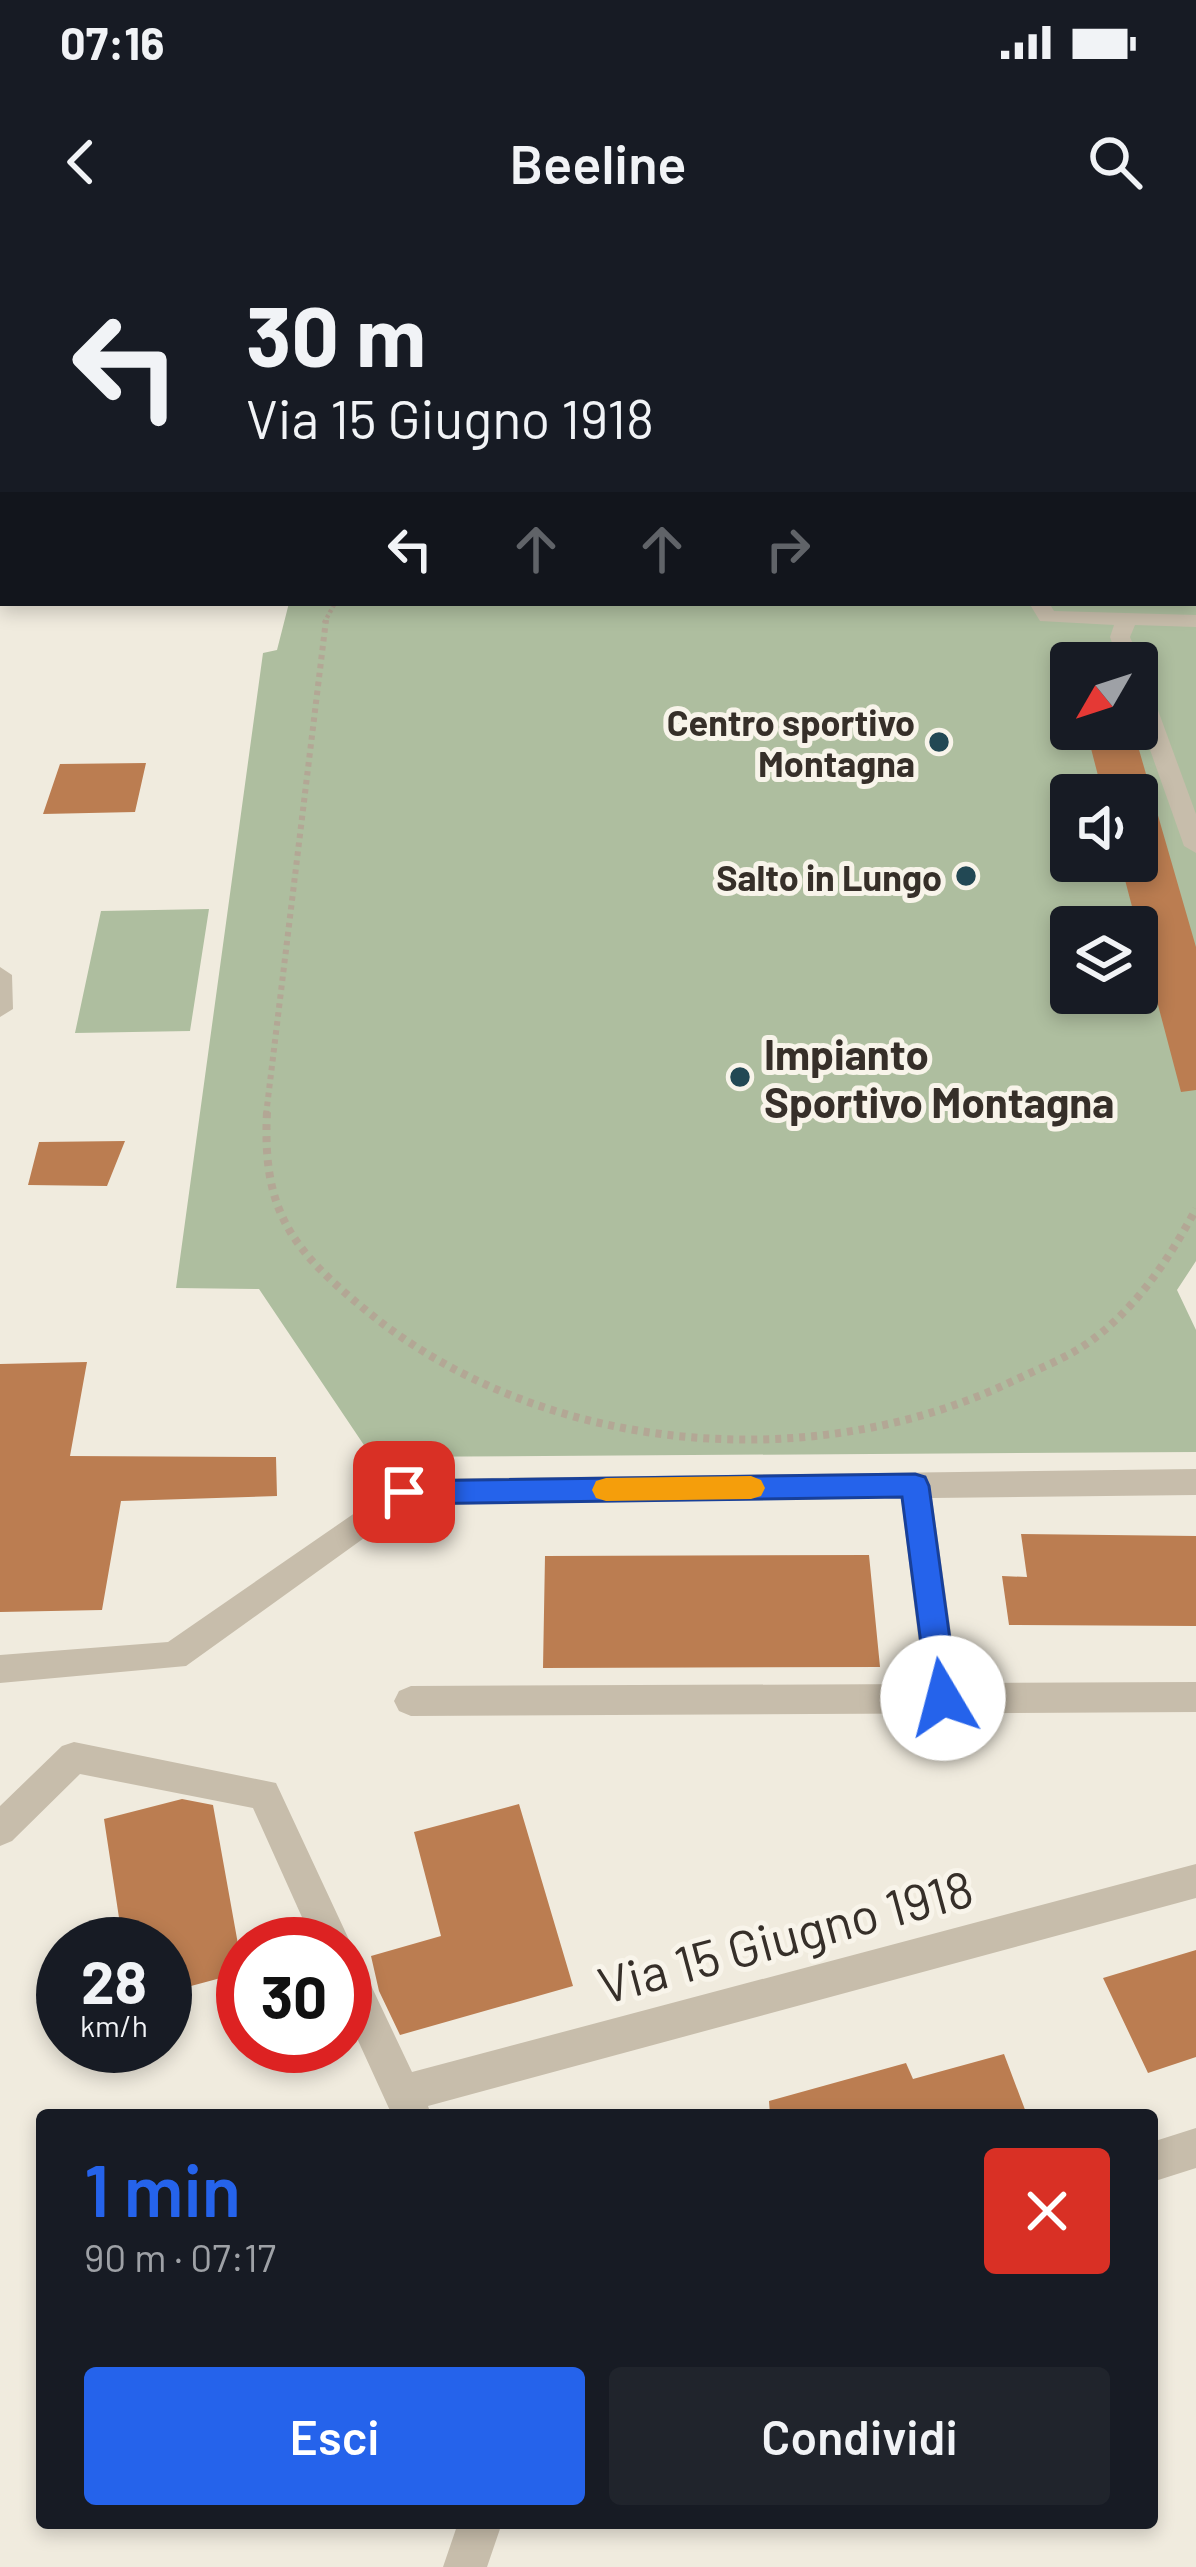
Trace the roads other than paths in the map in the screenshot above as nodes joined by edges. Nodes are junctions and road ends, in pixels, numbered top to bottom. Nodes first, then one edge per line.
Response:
1 (1041, 606) edge
2 (1127, 620) junction
3 (1196, 621) edge
4 (1122, 642) edge
5 (1158, 741) edge
6 (1196, 846) edge
7 (0, 975) edge
8 (0, 1009) edge
9 (1196, 1482) edge
10 (915, 1486) junction
11 (0, 1669) edge
12 (1196, 1696) edge
13 (943, 1698) junction
14 (411, 1701) dead end
15 (0, 1830) edge
16 (1196, 1880) edge
17 (321, 1917) edge
18 (372, 2029) edge
19 (407, 2104) edge
20 (1196, 2148) edge
21 (1158, 2160) edge
22 (477, 2529) edge
23 (465, 2567) edge

1 - 2 street
2 - 3 street
2 - 4 street
5 - 6 street
7 - 8 street
9 - 10 street
10 - 11 street
10 - 13 street
12 - 13 street
13 - 14 street
15 - 17 street
16 - 19 street, Via 15 Giugno 1918
18 - 19 street, Via 15 Giugno 1918
20 - 21 street
22 - 23 street

